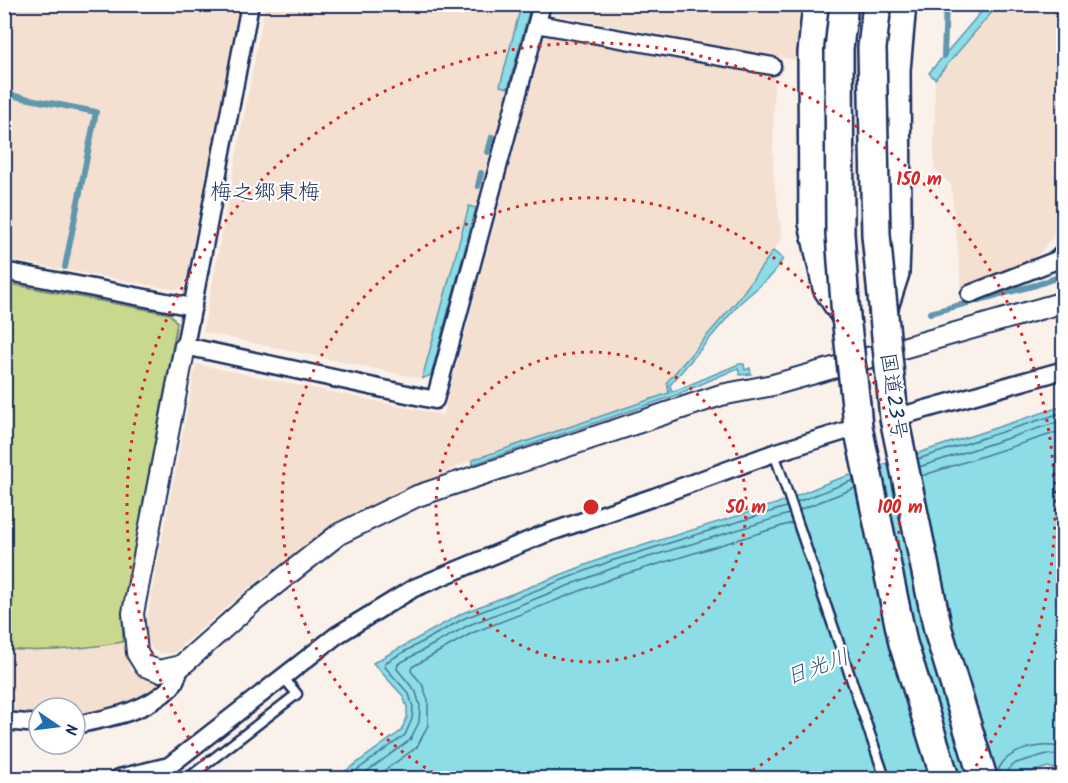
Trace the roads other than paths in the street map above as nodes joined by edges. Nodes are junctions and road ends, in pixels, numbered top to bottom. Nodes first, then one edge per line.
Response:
1 (250, 4) edge
2 (542, 4) edge
3 (818, 4) edge
4 (844, 4) edge
5 (877, 4) edge
6 (902, 4) edge
7 (537, 24) junction
8 (771, 66) dead end
9 (1064, 252) edge
10 (4, 272) edge
11 (970, 294) dead end
12 (1064, 302) edge
13 (193, 307) junction
14 (884, 310) junction
15 (846, 317) junction
16 (185, 346) junction
17 (1064, 370) edge
18 (895, 417) junction
19 (859, 426) junction
20 (774, 453) junction
21 (181, 666) junction
22 (283, 677) junction
23 (4, 721) edge
24 (87, 722) edge
25 (27, 723) edge
26 (119, 778) edge
27 (188, 778) edge
28 (885, 778) edge
29 (945, 778) edge
30 (983, 778) edge

1 - 13 street
2 - 7 street
3 - 15 highway
4 - 15 highway, 国道23号, bridge
5 - 14 highway, 国道23号, bridge
6 - 14 highway
7 - 8 street
7 - 16 street
9 - 11 street
10 - 13 street
12 - 21 street
13 - 16 street
14 - 18 highway, 国道23号, bridge
15 - 19 highway, 国道23号, bridge
16 - 21 street
17 - 18 street
18 - 30 highway, 国道23号
19 - 20 street
19 - 29 highway, 国道23号
20 - 22 street
20 - 28 lane
21 - 24 street
22 - 26 street
22 - 27 lane
23 - 25 street

